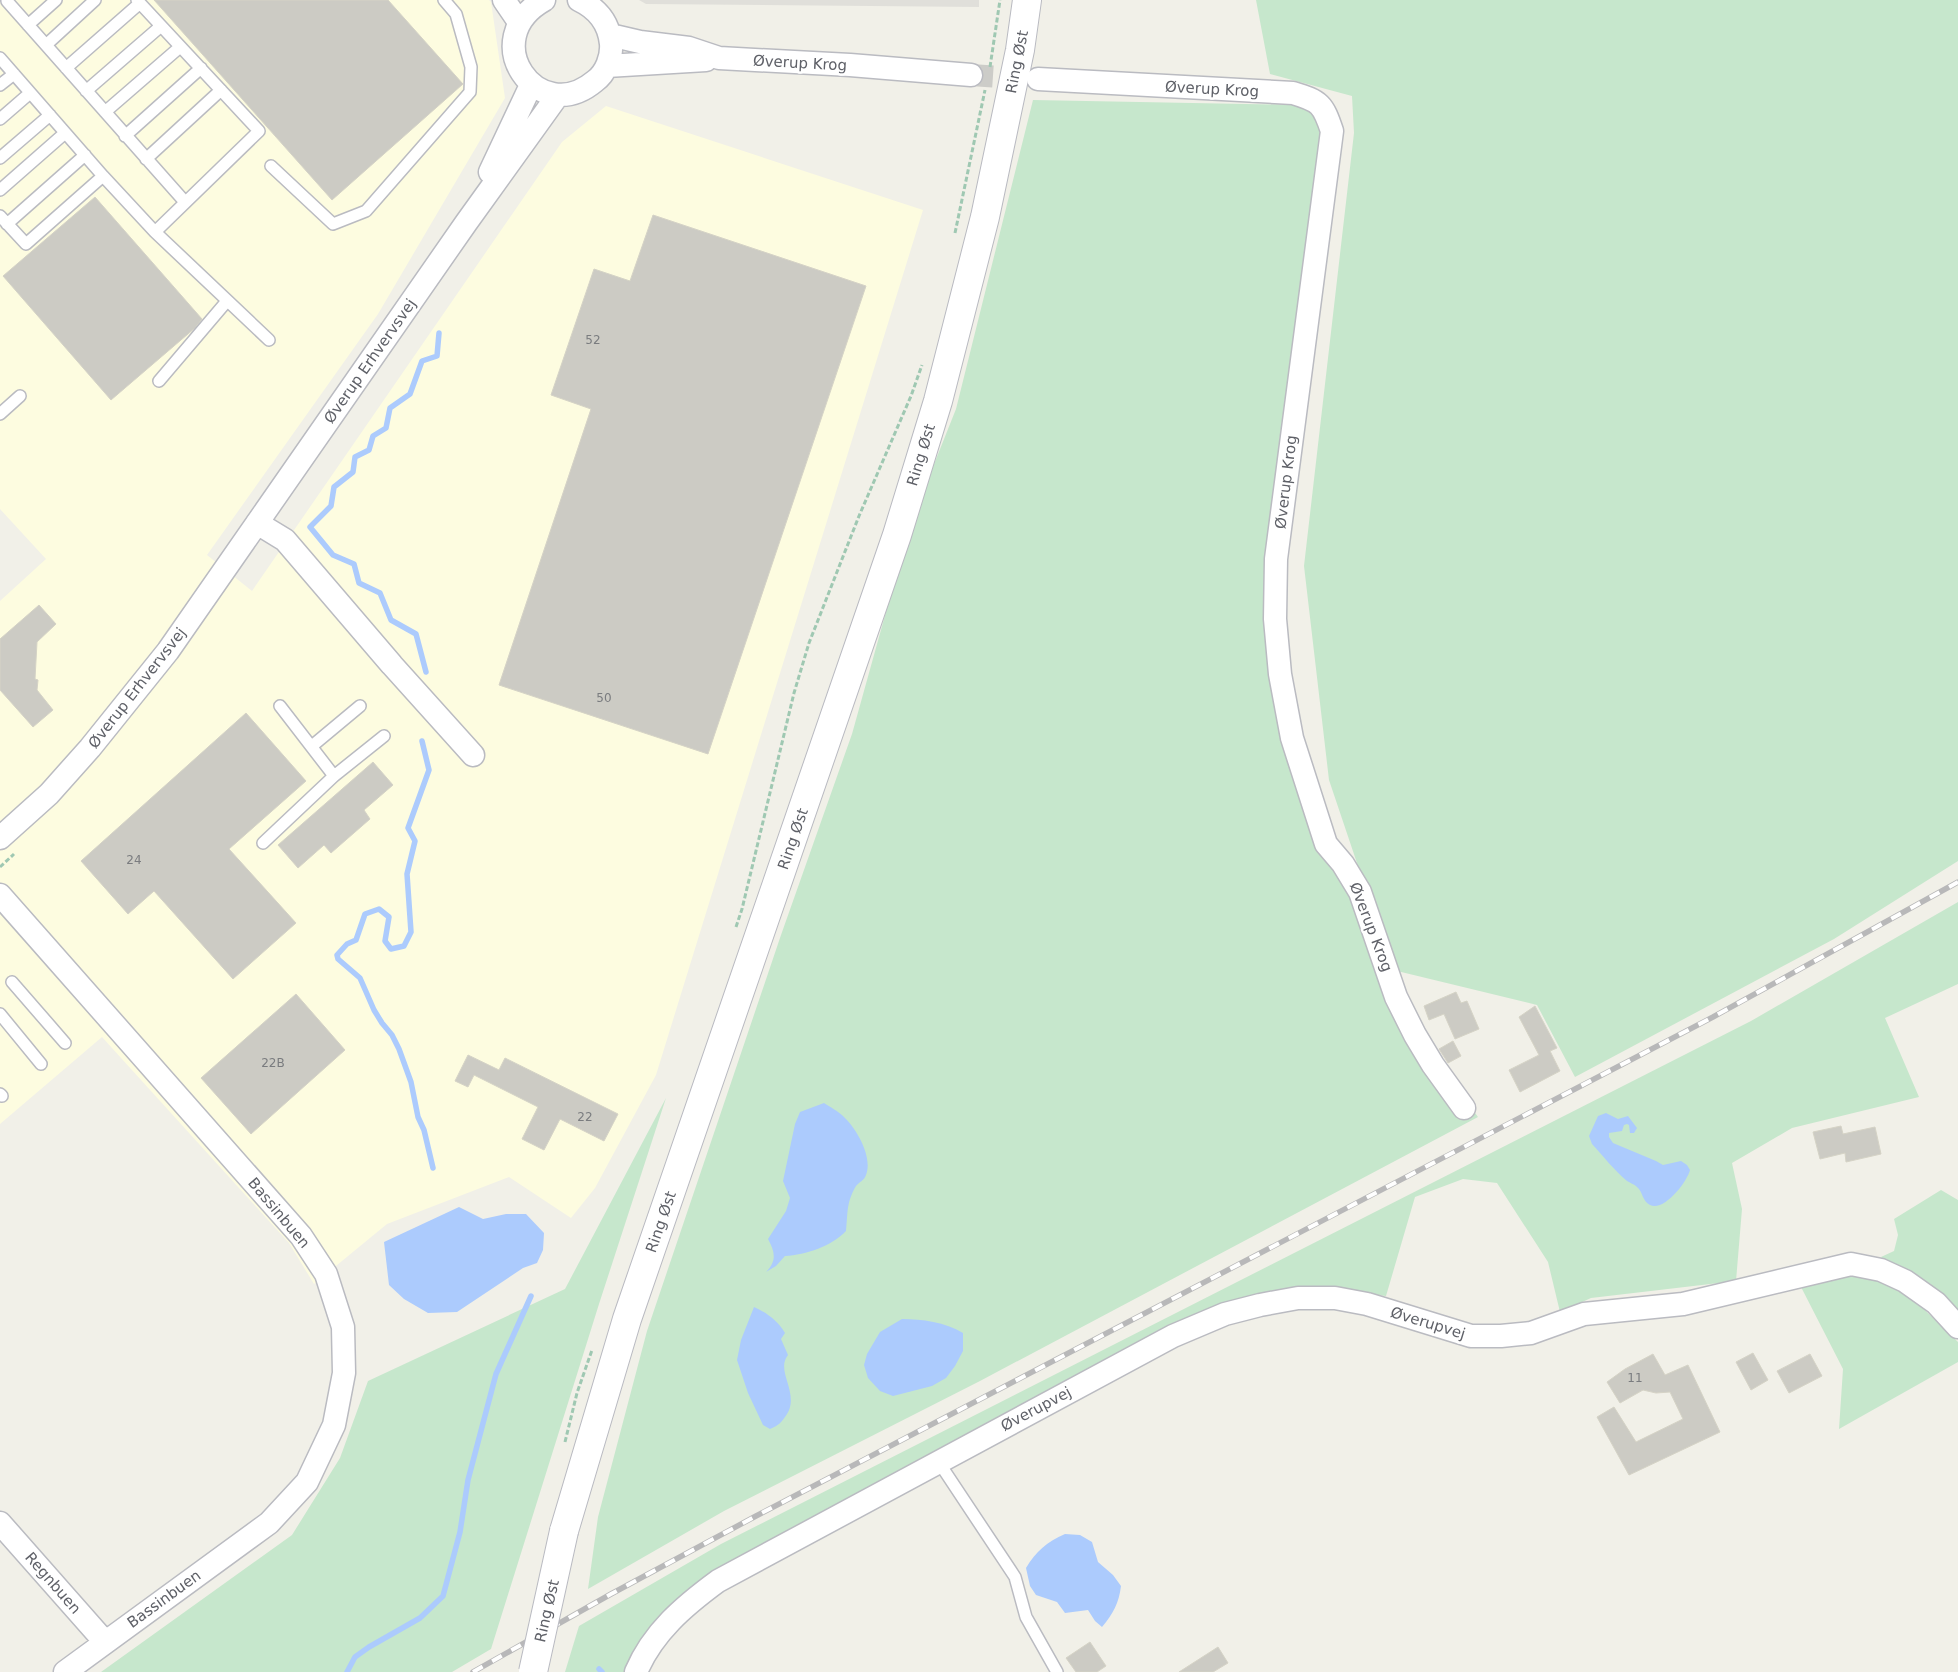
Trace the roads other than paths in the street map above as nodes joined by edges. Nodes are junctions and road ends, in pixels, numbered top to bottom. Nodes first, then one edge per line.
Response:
1 (56, 0) edge
2 (95, 0) edge
3 (444, 0) edge
4 (504, 0) edge
5 (543, 0) edge
6 (579, 0) edge
7 (1027, 0) edge
8 (138, 1) edge
9 (5, 3) edge
10 (519, 22) junction
11 (28, 25) junction
12 (161, 26) junction
13 (610, 35) junction
14 (46, 45) junction
15 (180, 47) junction
16 (0, 58) edge
17 (719, 58) junction
18 (607, 66) junction
19 (66, 68) junction
20 (201, 68) junction
21 (14, 74) junction
22 (982, 77) tunnel mouth
23 (1038, 79) tunnel mouth
24 (531, 84) junction
25 (0, 85) edge
26 (220, 90) junction
27 (86, 91) junction
28 (30, 92) junction
29 (558, 95) junction
30 (105, 112) junction
31 (50, 115) junction
32 (0, 119) edge
33 (65, 133) junction
34 (126, 136) junction
35 (85, 155) junction
36 (0, 158) edge
37 (146, 160) junction
38 (271, 166) dead end
39 (103, 176) junction
40 (0, 190) edge
41 (185, 202) junction
42 (4, 220) edge
43 (466, 223) junction
44 (155, 232) junction
45 (227, 301) junction
46 (269, 340) dead end
47 (159, 381) dead end
48 (20, 396) dead end
49 (0, 414) edge
50 (257, 523) junction
51 (280, 706) dead end
52 (360, 706) dead end
53 (384, 736) dead end
54 (312, 746) junction
55 (473, 755) dead end
56 (334, 776) junction
57 (0, 838) edge
58 (263, 843) dead end
59 (0, 895) edge
60 (12, 982) dead end
61 (0, 1014) edge
62 (65, 1043) dead end
63 (41, 1064) dead end
64 (1464, 1108) dead end
65 (1958, 1326) edge
66 (938, 1461) junction
67 (0, 1523) edge
68 (105, 1642) junction
69 (65, 1672) edge
70 (533, 1672) edge
71 (636, 1672) edge
72 (1057, 1672) edge

1 - 11 lane
2 - 14 lane
3 - 38 lane
4 - 10 street
5 - 10 street
6 - 13 street
7 - 70 main road, Ring Øst, bridge
8 - 12 lane
8 - 19 lane
9 - 11 lane
10 - 24 street
11 - 14 lane
12 - 15 lane
12 - 27 lane
13 - 17 street, Øverup Krog
13 - 18 street
14 - 19 lane
15 - 20 lane
15 - 30 lane
16 - 21 lane
17 - 18 street, Øverup Krog
17 - 22 street, Øverup Krog
18 - 29 street
19 - 27 lane
20 - 26 lane
20 - 34 lane
21 - 25 lane
21 - 28 lane
23 - 64 street, Øverup Krog
24 - 29 street
24 - 43 street, Øverup Erhvervsvej
26 - 37 lane
26 - 41 lane
27 - 30 lane
28 - 31 lane
28 - 32 lane
29 - 43 street, Øverup Erhvervsvej
30 - 34 lane
31 - 33 lane
31 - 36 lane
33 - 35 lane
33 - 40 lane
34 - 37 lane
35 - 39 lane
35 - 42 lane
37 - 41 lane
39 - 42 lane
39 - 44 lane
41 - 44 lane
43 - 50 street, Øverup Erhvervsvej
44 - 45 lane
45 - 46 lane
45 - 47 lane
48 - 49 lane
50 - 55 street
50 - 57 street, Øverup Erhvervsvej
51 - 54 lane
52 - 54 lane
53 - 56 lane
54 - 56 lane
56 - 58 lane
59 - 68 street, Bassinbuen
60 - 62 lane
61 - 63 lane
65 - 66 street, Øverupvej
66 - 71 street, Øverupvej
66 - 72 lane
67 - 68 street, Regnbuen
68 - 69 street, Bassinbuen

